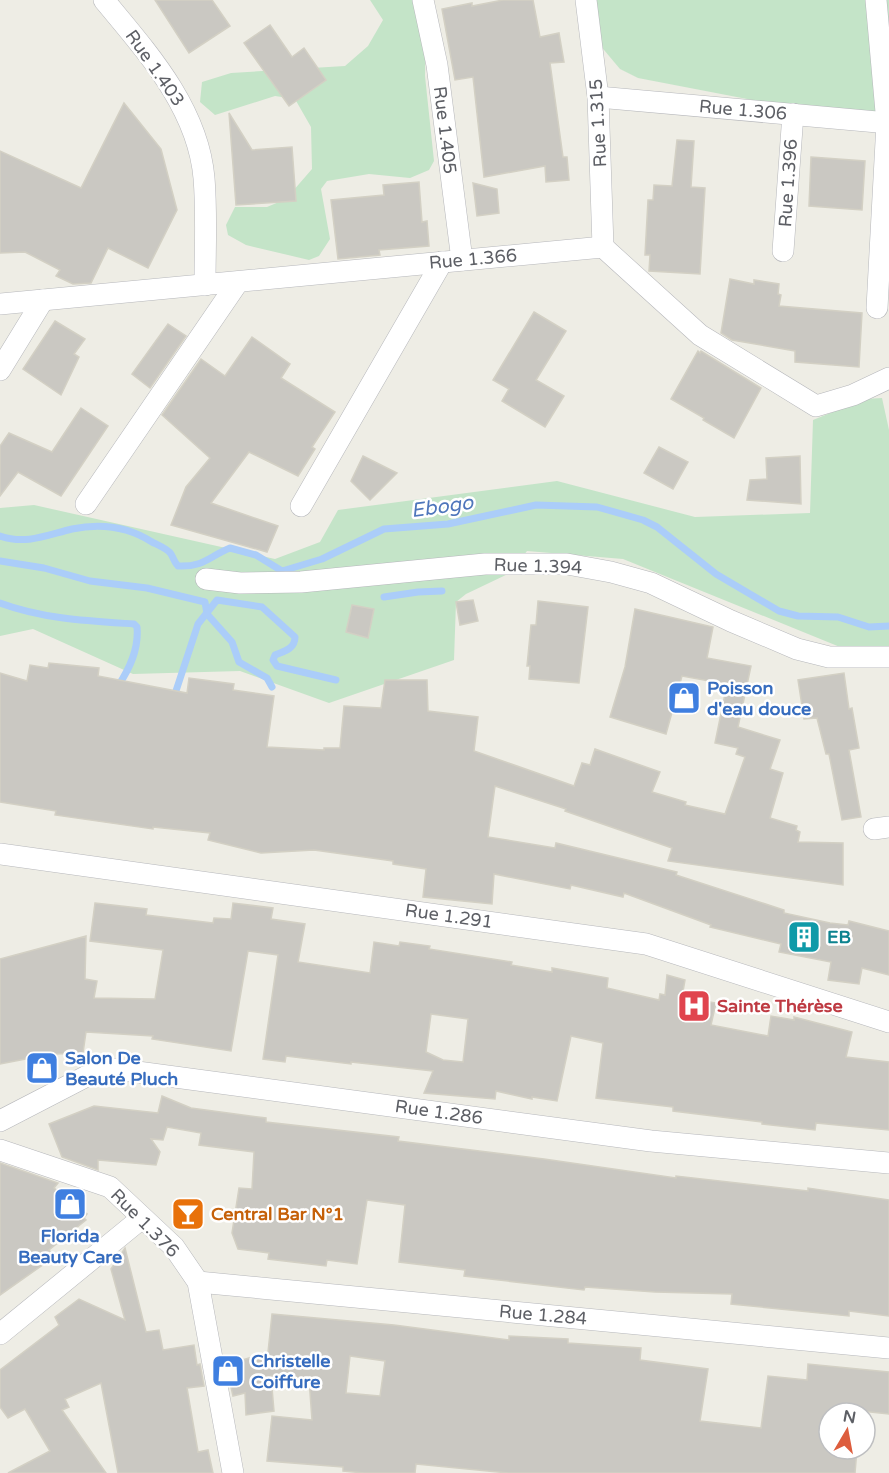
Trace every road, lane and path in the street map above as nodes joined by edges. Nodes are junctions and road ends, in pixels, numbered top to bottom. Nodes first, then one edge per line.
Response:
1 (104, 0) edge
2 (423, 0) edge
3 (586, 0) edge
4 (876, 0) edge
5 (598, 97) junction
6 (793, 114) junction
7 (888, 123) edge
8 (603, 247) junction
9 (783, 251) dead end
10 (452, 261) junction
11 (238, 282) junction
12 (205, 285) junction
13 (43, 300) junction
14 (0, 304) edge
15 (877, 308) dead end
16 (0, 370) edge
17 (889, 378) edge
18 (86, 504) dead end
19 (301, 506) dead end
20 (206, 579) dead end
21 (889, 657) edge
22 (0, 854) edge
23 (889, 1022) edge
24 (0, 1121) edge
25 (0, 1150) edge
26 (889, 1163) edge
27 (142, 1218) junction
28 (198, 1282) junction
29 (0, 1334) edge
30 (889, 1348) edge
31 (233, 1473) edge

1 - 12 street, Rue 1.403
2 - 10 street, Rue 1.405
3 - 5 street, Rue 1.315
4 - 7 street
5 - 6 street, Rue 1.306
5 - 8 street, Rue 1.315
6 - 7 street, Rue 1.306
6 - 9 street, Rue 1.396
7 - 15 street
8 - 10 street, Rue 1.366
8 - 17 street
10 - 11 street, Rue 1.366
10 - 19 street
11 - 12 street, Rue 1.366
11 - 18 street
12 - 13 street, Rue 1.366
13 - 14 street, Rue 1.366
13 - 16 street
20 - 21 street, Rue 1.394
22 - 23 street, Rue 1.291
24 - 26 street, Rue 1.286
25 - 27 street, Rue 1.376
27 - 28 street, Rue 1.376
27 - 29 street
28 - 30 street, Rue 1.284
28 - 31 street, Rue 1.376

